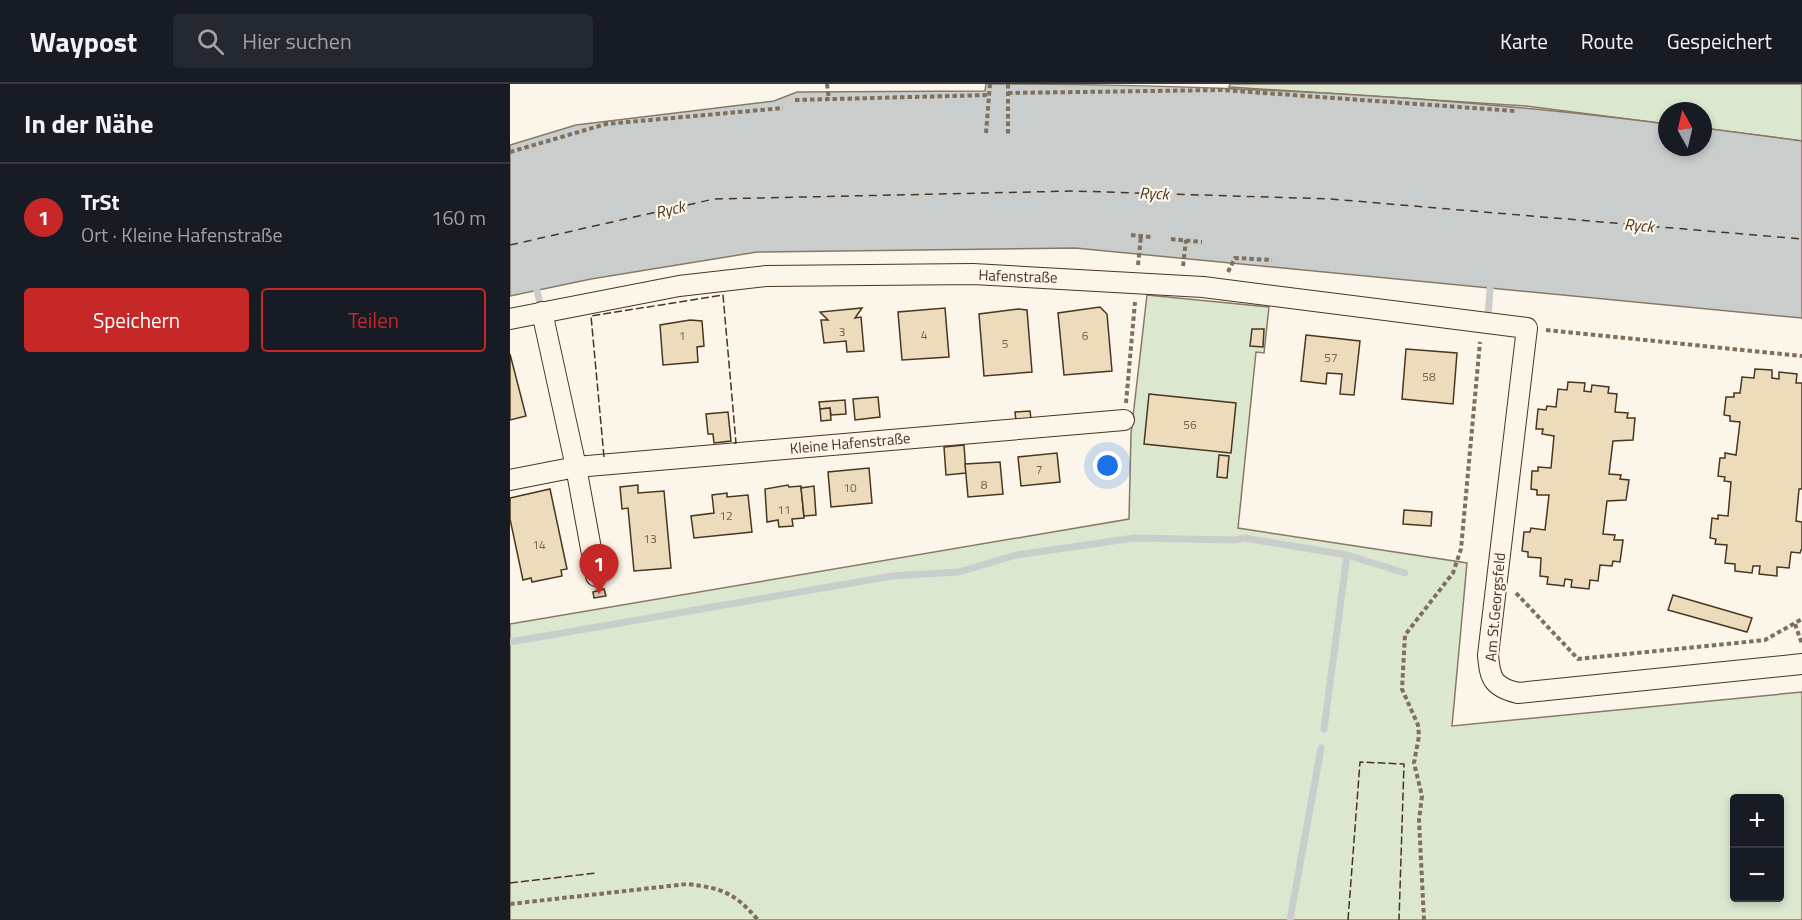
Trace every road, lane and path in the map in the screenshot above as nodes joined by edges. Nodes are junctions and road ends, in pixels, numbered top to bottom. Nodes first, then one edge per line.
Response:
1 (827, 84) edge
2 (990, 84) edge
3 (1008, 84) edge
4 (1222, 84) edge
5 (1222, 90) junction
6 (1008, 93) junction
7 (989, 95) junction
8 (829, 99) junction
9 (795, 100) dead end
10 (783, 108) dead end
11 (1515, 111) dead end
12 (986, 134) dead end
13 (1008, 134) dead end
14 (510, 152) edge
15 (1131, 235) dead end
16 (1141, 236) junction
17 (1150, 237) dead end
18 (1172, 239) dead end
19 (1186, 240) junction
20 (1202, 242) dead end
21 (1139, 257) dead end
22 (1272, 260) dead end
23 (1183, 261) dead end
24 (1228, 271) dead end
25 (1137, 281) junction
26 (542, 312) junction
27 (510, 319) edge
28 (1482, 322) junction
29 (1527, 328) junction
30 (1802, 356) edge
31 (1124, 420) joint
32 (576, 467) junction
33 (510, 480) edge
34 (1497, 573) junction
35 (596, 576) dead end
36 (1802, 619) edge
37 (1795, 624) junction
38 (1802, 644) edge
39 (1802, 664) edge
40 (510, 904) edge
41 (758, 920) edge
42 (1424, 920) edge

1 - 8 path
2 - 7 path
3 - 6 path
4 - 5 path
5 - 6 path
5 - 11 path
6 - 13 path
7 - 8 path
7 - 12 path
8 - 9 path
10 - 14 path
15 - 16 path
16 - 17 path
16 - 21 path
18 - 19 path
19 - 20 path
19 - 23 path
22 - 24 path
25 - 26 street, Hafenstraße
25 - 28 street, Hafenstraße
25 - 31 path
26 - 27 street, Hafenstraße
26 - 32 street
28 - 29 street, Hafenstraße
28 - 42 path
29 - 30 path
29 - 34 street, Am St.Georgsfeld
31 - 32 street, Kleine Hafenstraße
32 - 33 street, Kleine Hafenstraße
32 - 35 street
34 - 37 path
34 - 39 street, Am St.Georgsfeld
36 - 37 path
37 - 38 path
40 - 41 path

